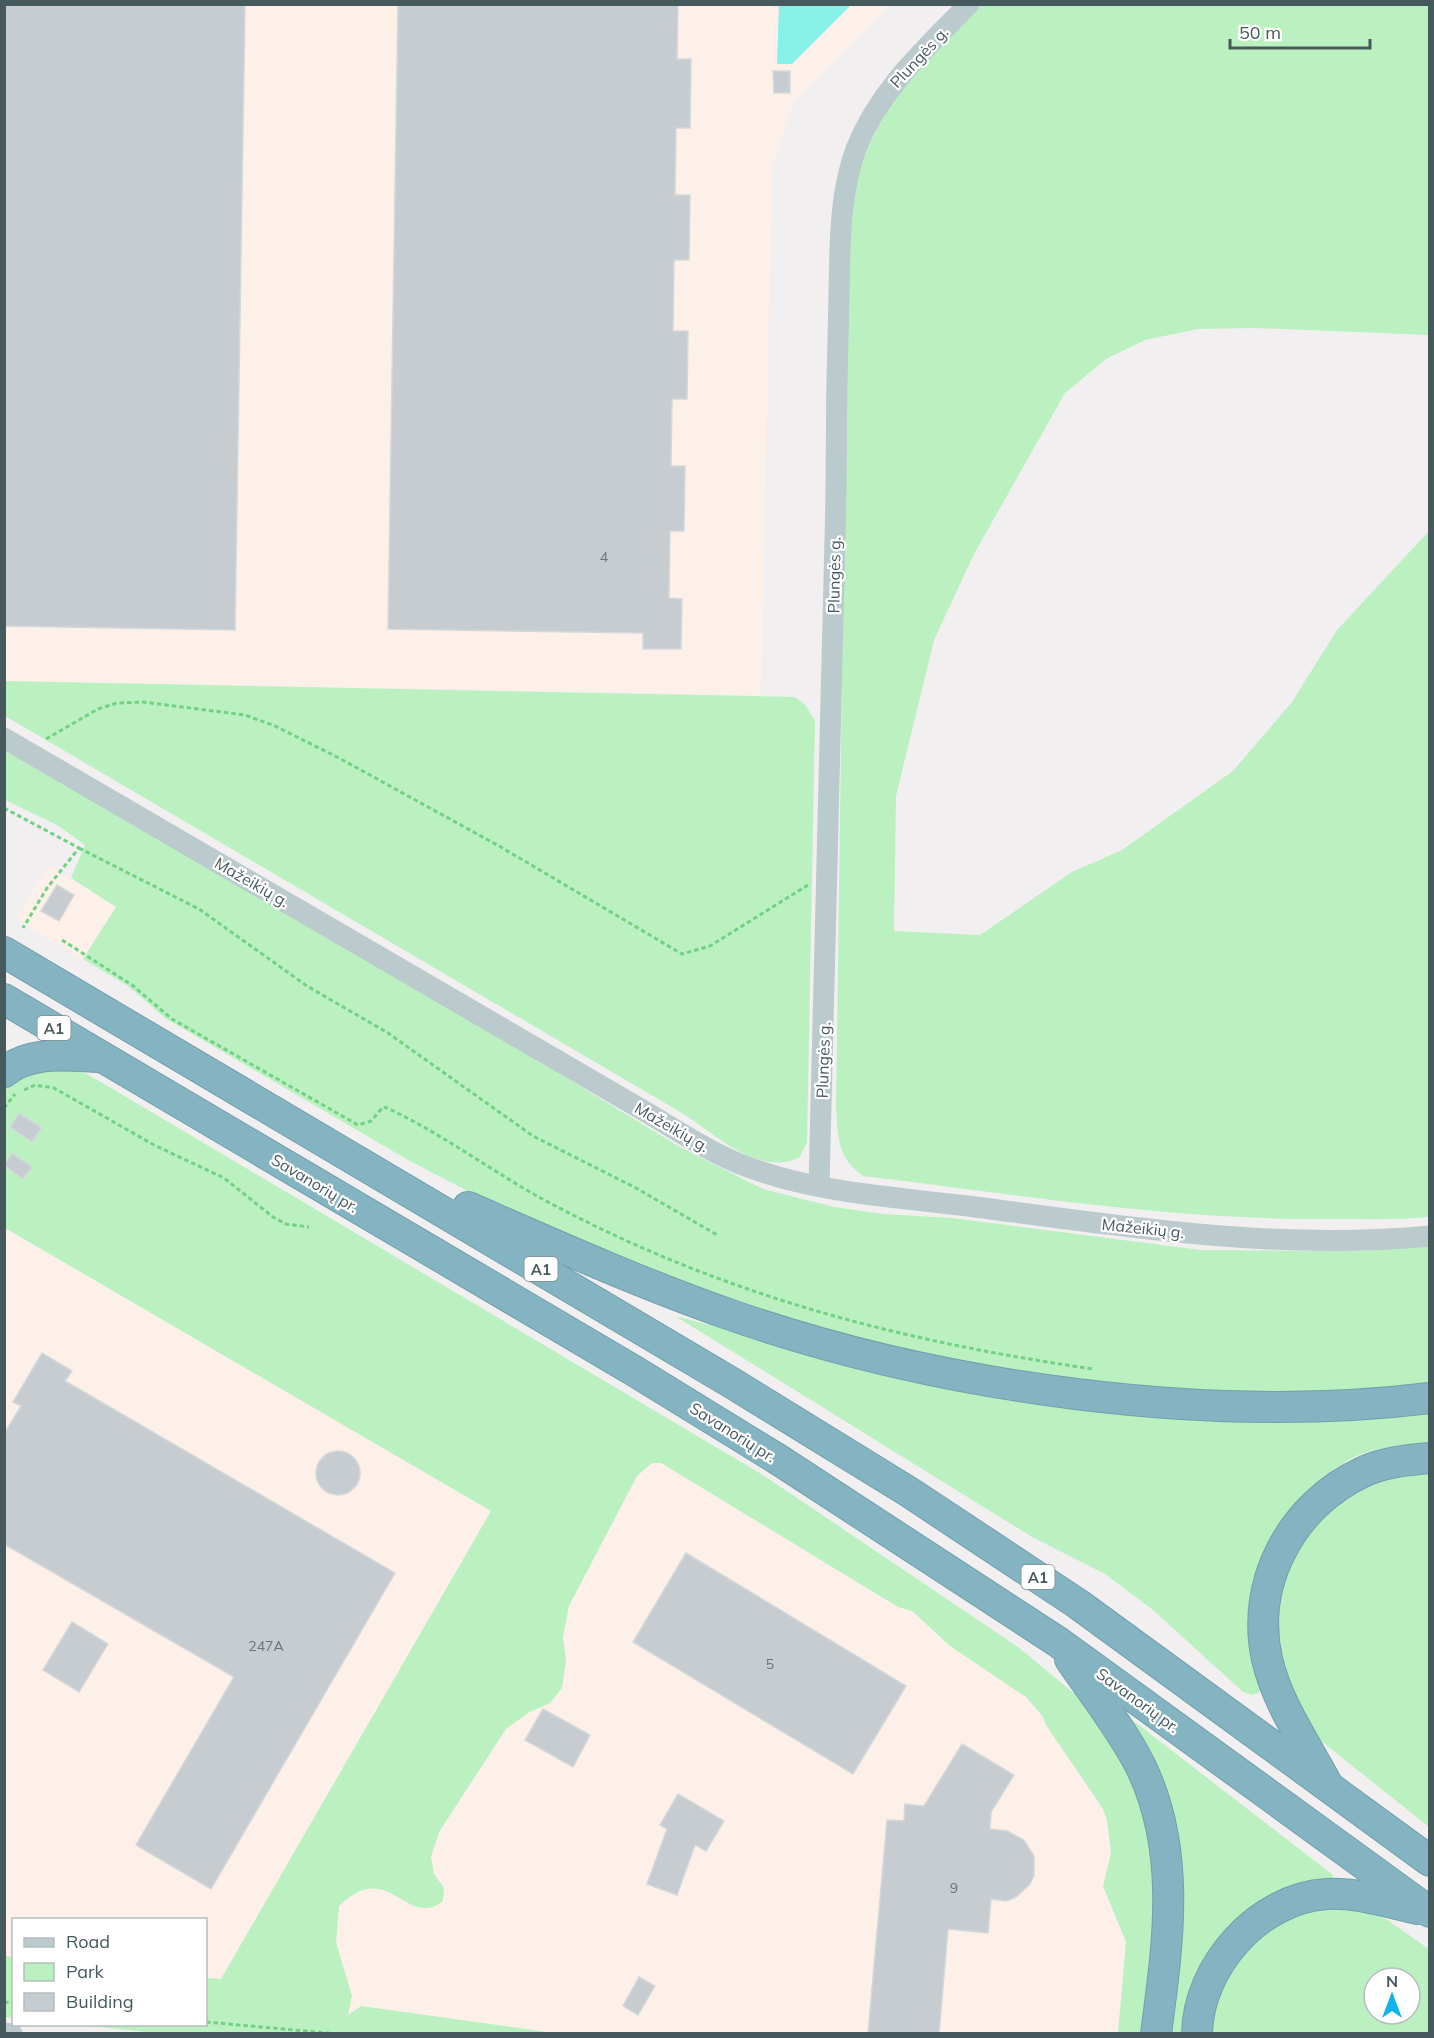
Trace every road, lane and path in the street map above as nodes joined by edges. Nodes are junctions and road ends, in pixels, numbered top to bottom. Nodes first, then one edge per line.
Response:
1 (969, 4) edge
2 (4, 738) edge
3 (27, 750) junction
4 (4, 808) edge
5 (79, 848) junction
6 (829, 872) junction
7 (23, 927) dead end
8 (62, 940) dead end
9 (4, 952) edge
10 (4, 999) edge
11 (103, 1058) junction
12 (10, 1085) edge
13 (4, 1108) edge
14 (349, 1155) junction
15 (819, 1186) junction
16 (309, 1227) dead end
17 (719, 1236) dead end
18 (1430, 1236) edge
19 (1094, 1370) dead end
20 (1430, 1398) edge
21 (1430, 1458) edge
22 (1058, 1642) junction
23 (1330, 1790) junction
24 (1430, 1861) edge
25 (1428, 1911) edge
26 (207, 2022) edge
27 (4, 2033) edge
28 (12, 2034) edge
29 (338, 2034) edge
30 (1156, 2034) edge
31 (1197, 2034) edge

1 - 6 street, Plungės g.
2 - 3 street, Mažeikių g.
3 - 6 path
3 - 15 street, Mažeikių g.
4 - 5 path
5 - 7 path
5 - 17 path
6 - 15 street, Plungės g.
8 - 19 path
9 - 14 highway, A1
10 - 11 highway, Savanorių pr. / A1
11 - 12 highway
11 - 22 highway, Savanorių pr. / A1
12 - 13 path
12 - 16 path
14 - 20 highway
14 - 23 highway, A1
15 - 18 street, Mažeikių g.
21 - 23 highway
22 - 25 highway, Savanorių pr. / A1
22 - 30 highway
23 - 24 highway, A1
25 - 31 highway
26 - 29 path
27 - 28 street

